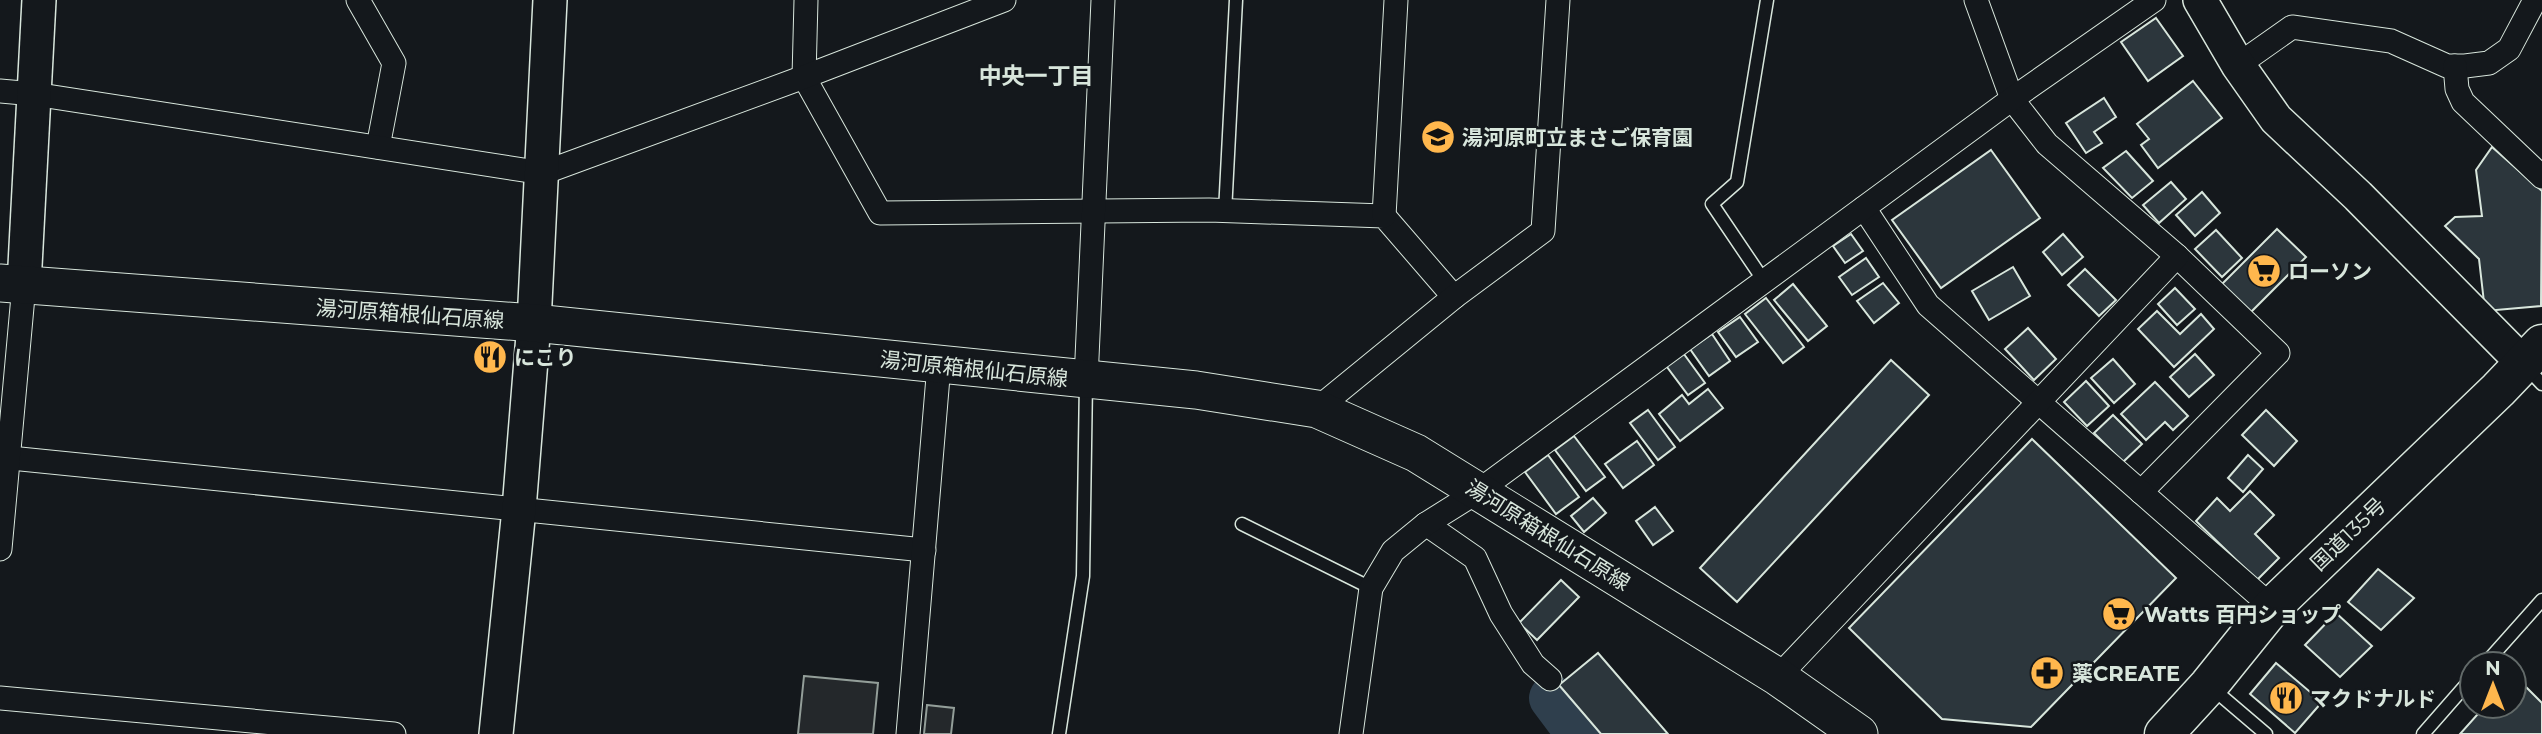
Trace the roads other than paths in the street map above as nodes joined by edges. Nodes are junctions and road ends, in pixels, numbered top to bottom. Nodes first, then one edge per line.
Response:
1 (39, 0) edge
2 (358, 0) edge
3 (550, 0) edge
4 (806, 0) edge
5 (1004, 0) edge
6 (1103, 0) edge
7 (1236, 0) edge
8 (1396, 0) edge
9 (1558, 0) edge
10 (1767, 0) edge
11 (1976, 0) edge
12 (2154, 0) edge
13 (2200, 0) edge
14 (2535, 0) edge
15 (958, 8) edge
16 (2238, 65) junction
17 (2455, 66) junction
18 (804, 77) junction
19 (0, 91) edge
20 (34, 94) junction
21 (2012, 99) junction
22 (378, 148) junction
23 (542, 173) junction
24 (2542, 177) edge
25 (1864, 208) junction
26 (1095, 212) junction
27 (1225, 212) junction
28 (1384, 216) junction
29 (2177, 256) junction
30 (1764, 281) junction
31 (12, 284) edge
32 (1454, 297) junction
33 (534, 323) junction
34 (2536, 364) edge
35 (939, 365) junction
36 (1086, 380) junction
37 (2039, 403) junction
38 (1317, 409) junction
39 (5, 458) edge
40 (1477, 492) junction
41 (2141, 492) junction
42 (519, 509) junction
43 (1242, 524) dead end
44 (1426, 524) junction
45 (0, 549) edge
46 (924, 550) junction
47 (1371, 588) junction
48 (2542, 600) edge
49 (2272, 607) junction
50 (2497, 650) edge
51 (1777, 677) junction
52 (1550, 680) dead end
53 (2209, 685) junction
54 (2458, 694) edge
55 (0, 698) edge
56 (394, 734) edge
57 (496, 734) edge
58 (908, 734) edge
59 (1059, 734) edge
60 (1351, 734) edge
61 (1859, 734) edge
62 (2164, 734) edge
63 (2266, 734) edge
64 (2423, 734) edge

1 - 20 street
2 - 22 street
3 - 23 street
4 - 18 street
5 - 15 street
6 - 26 street
7 - 27 lane
8 - 28 street
9 - 32 street
10 - 30 lane
11 - 21 street
12 - 21 street
13 - 16 street
14 - 17 street
15 - 18 street
16 - 17 street
16 - 34 street
17 - 24 street
18 - 23 street
18 - 26 street
19 - 20 street
20 - 22 street
20 - 31 street
21 - 25 street
21 - 29 street
22 - 23 street
23 - 33 street
25 - 30 street
25 - 37 street
26 - 27 street
26 - 36 street
27 - 28 street
28 - 32 street
29 - 37 street
29 - 41 street
30 - 40 street
31 - 33 main road, 湯河原箱根仙石原線
31 - 39 street
32 - 38 street
33 - 35 main road, 湯河原箱根仙石原線
33 - 42 street
34 - 49 highway, 国道135号
35 - 36 main road, 湯河原箱根仙石原線
35 - 46 street
36 - 38 main road, 湯河原箱根仙石原線
36 - 59 lane
37 - 41 street
37 - 51 street
38 - 40 main road, 湯河原箱根仙石原線
39 - 42 street
39 - 45 street
40 - 44 street
40 - 51 main road, 湯河原箱根仙石原線
41 - 49 street
42 - 46 street
42 - 57 street
43 - 47 lane
44 - 47 street
44 - 52 street
46 - 58 street
47 - 60 street
48 - 50 lane
49 - 53 highway, 国道135号
51 - 61 main road, 湯河原箱根仙石原線
53 - 62 highway, 国道135号
53 - 63 lane
54 - 64 lane
55 - 56 street

